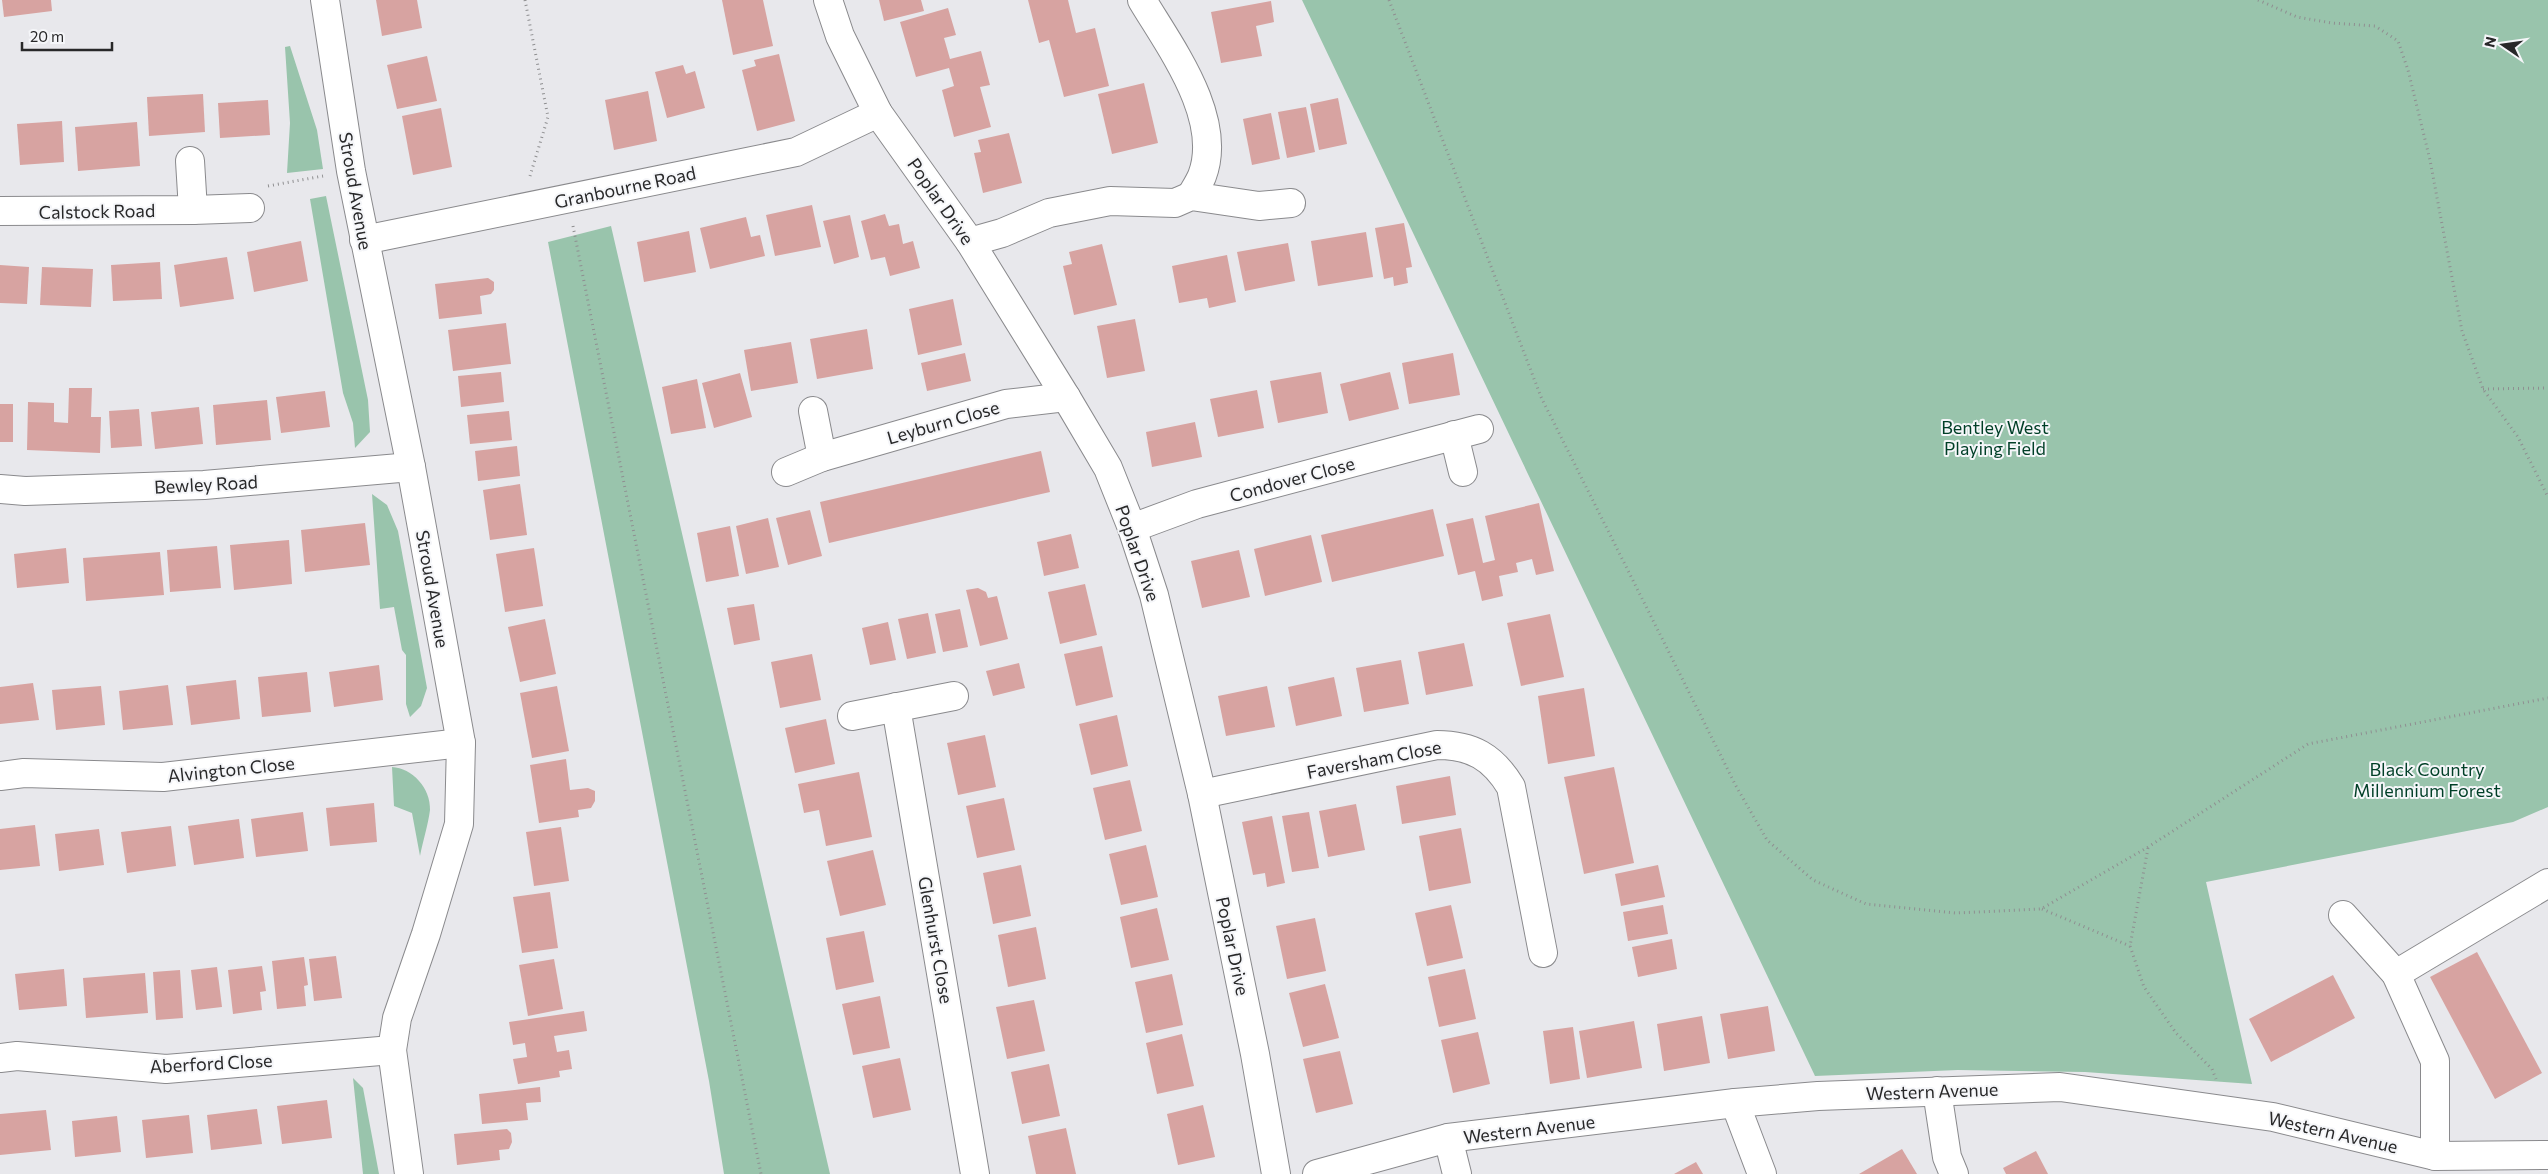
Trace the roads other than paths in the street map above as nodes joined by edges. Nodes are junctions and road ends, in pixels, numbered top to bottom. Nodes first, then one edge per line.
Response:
1 (325, 0) edge
2 (828, 0) edge
3 (1142, 0) edge
4 (878, 113) junction
5 (190, 161) dead end
6 (1191, 196) junction
7 (1290, 203) dead end
8 (250, 208) road end
9 (193, 210) junction
10 (0, 212) edge
11 (364, 240) junction
12 (970, 242) junction
13 (1066, 397) junction
14 (813, 411) dead end
15 (822, 456) junction
16 (411, 467) junction
17 (786, 472) dead end
18 (1463, 472) dead end
19 (0, 489) edge
20 (1132, 528) junction
21 (954, 696) dead end
22 (896, 707) junction
23 (852, 716) dead end
24 (461, 743) junction
25 (0, 776) edge
26 (1202, 794) junction
27 (2548, 883) edge
28 (2342, 915) dead end
29 (1544, 953) dead end
30 (2396, 974) junction
31 (392, 1050) junction
32 (0, 1058) edge
33 (1936, 1091) junction
34 (1735, 1103) junction
35 (1448, 1138) junction
36 (2548, 1155) edge
37 (2435, 1156) junction
38 (409, 1174) edge
39 (976, 1174) edge
40 (1276, 1174) edge
41 (1317, 1174) edge
42 (1457, 1174) edge
43 (1762, 1174) edge
44 (1954, 1174) edge

1 - 11 street, Stroud Avenue
2 - 4 street, Poplar Drive
3 - 6 street
4 - 11 street, Granbourne Road
4 - 12 street, Poplar Drive
5 - 9 street
6 - 7 street
6 - 12 street
8 - 9 street, Calstock Road
9 - 10 street, Calstock Road
11 - 16 street, Stroud Avenue
12 - 13 street, Poplar Drive
13 - 15 street, Leyburn Close
13 - 20 street, Poplar Drive
14 - 15 street
15 - 17 street, Leyburn Close
16 - 19 street, Bewley Road
16 - 24 street, Stroud Avenue
18 - 20 street, Condover Close
20 - 26 street, Poplar Drive
21 - 22 street
22 - 23 street
22 - 39 street, Glenhurst Close
24 - 25 street, Alvington Close
24 - 31 street, Stroud Avenue
26 - 29 street, Faversham Close
26 - 40 street, Poplar Drive
27 - 30 street
28 - 30 street
30 - 37 street
31 - 32 street, Aberford Close
31 - 38 street, Stroud Avenue
33 - 34 street, Western Avenue
33 - 37 street, Western Avenue
33 - 44 street
34 - 35 street, Western Avenue
34 - 43 street
35 - 41 street, Western Avenue
35 - 42 street
36 - 37 street, Western Avenue

